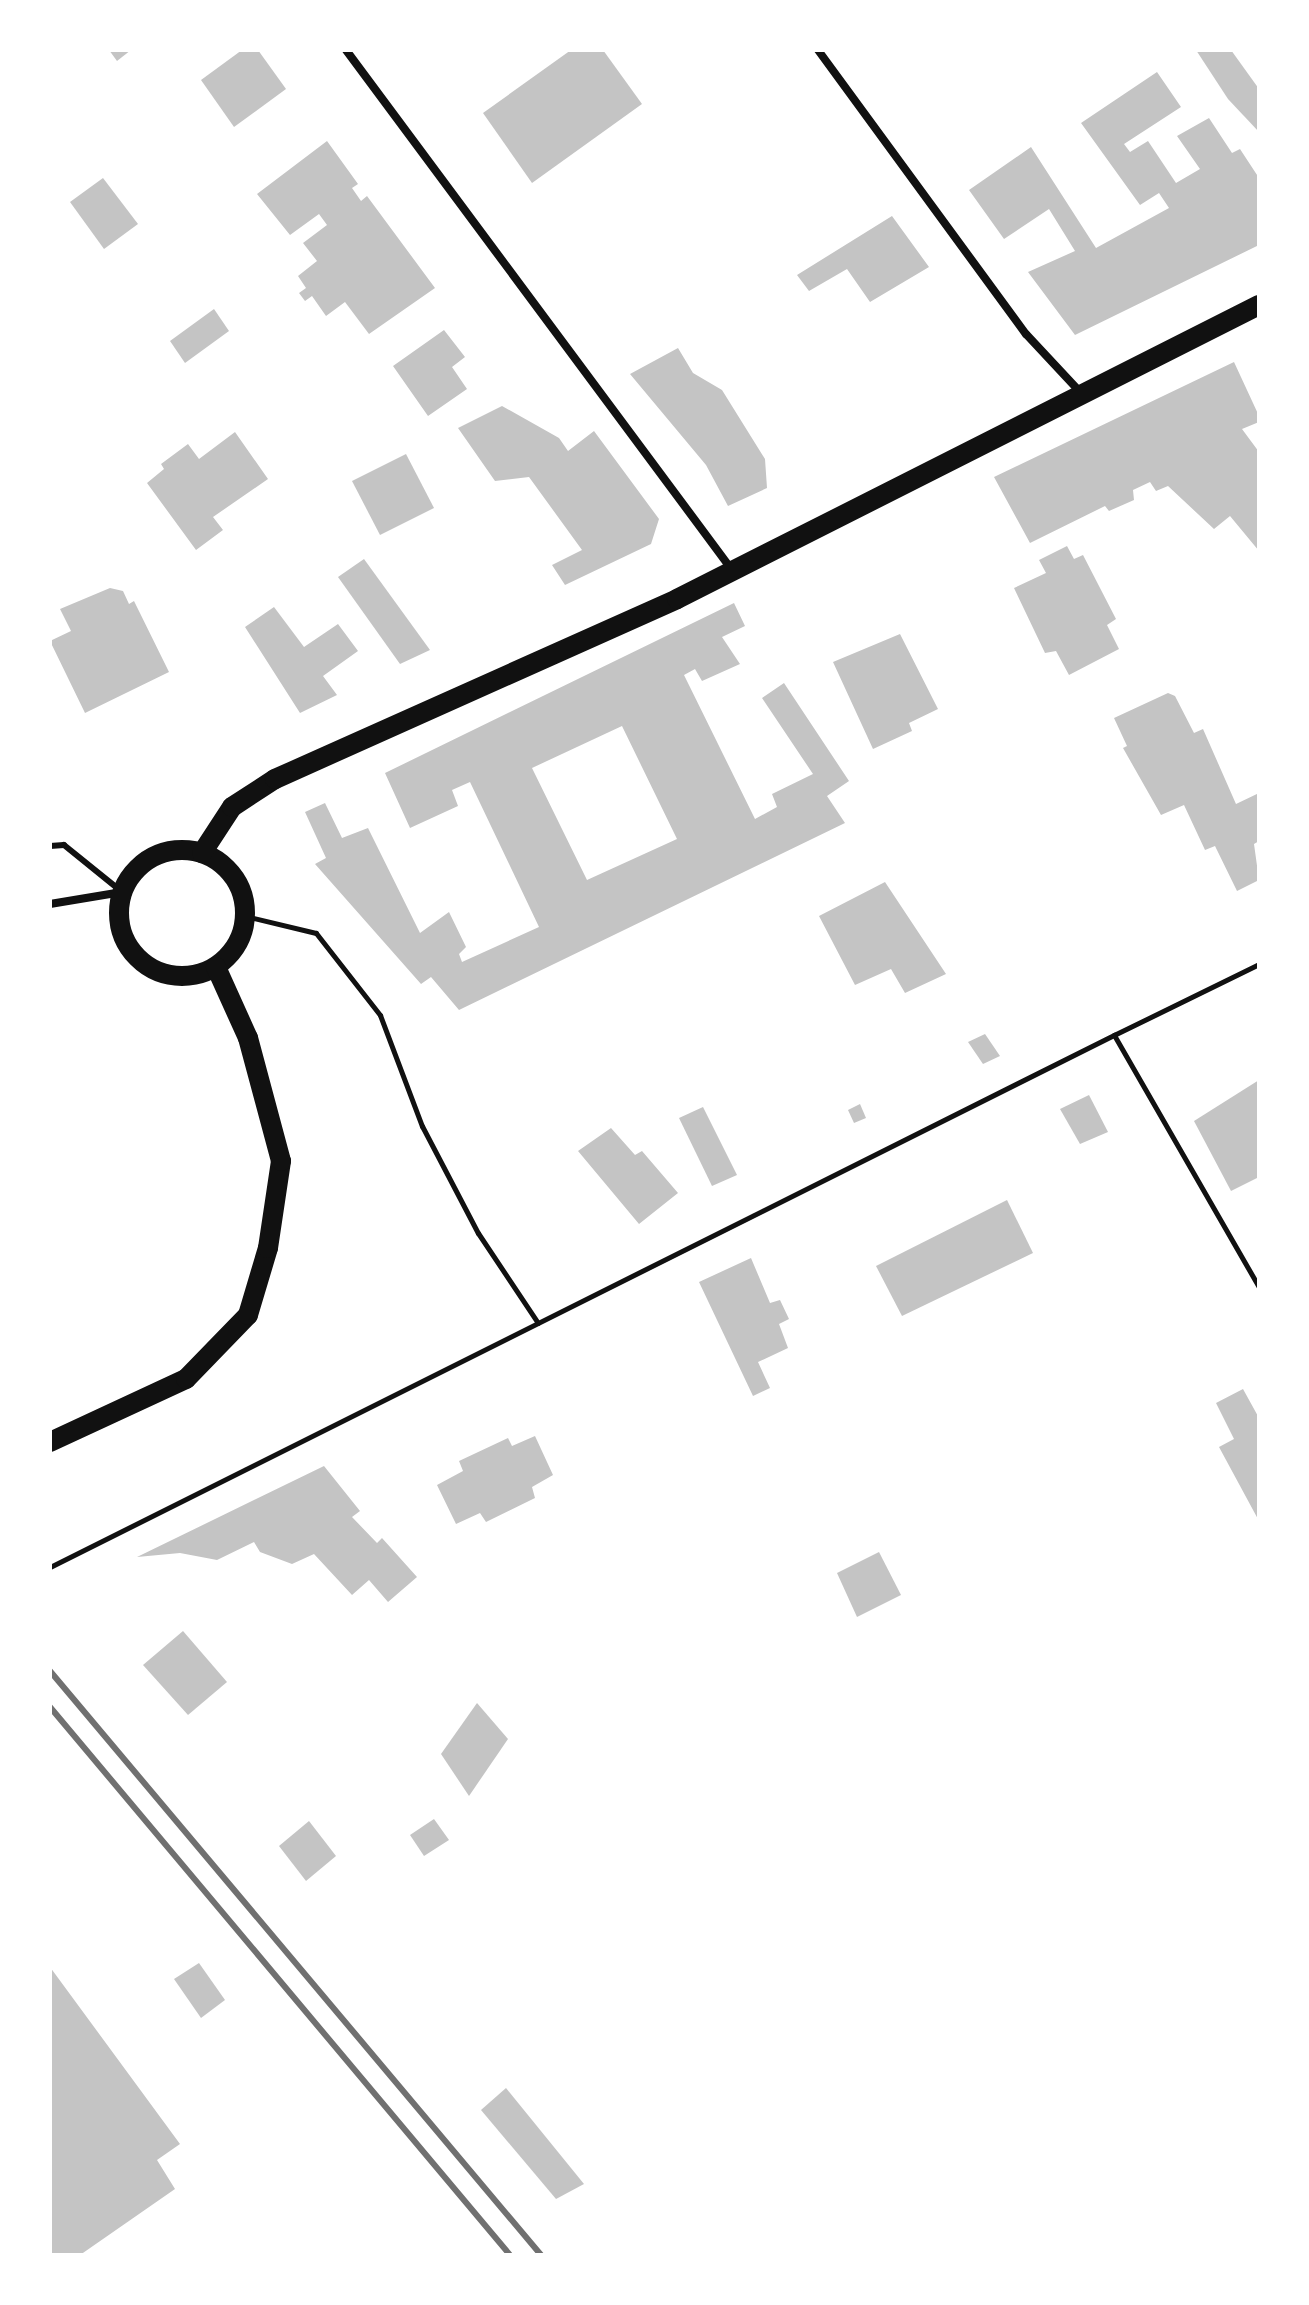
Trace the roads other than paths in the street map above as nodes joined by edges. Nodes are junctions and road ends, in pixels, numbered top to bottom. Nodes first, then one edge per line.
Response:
1 (346, 50) edge
2 (818, 50) edge
3 (1259, 305) edge
4 (1083, 395) junction
5 (733, 571) junction
6 (50, 846) edge
7 (202, 853) junction
8 (122, 892) junction
9 (50, 904) edge
10 (216, 967) junction
11 (50, 1442) edge

1 - 5 street
2 - 4 street
3 - 4 main road
4 - 5 main road
5 - 7 main road
6 - 8 lane
7 - 8 main road
7 - 10 main road
8 - 9 street
8 - 10 main road
10 - 11 main road

